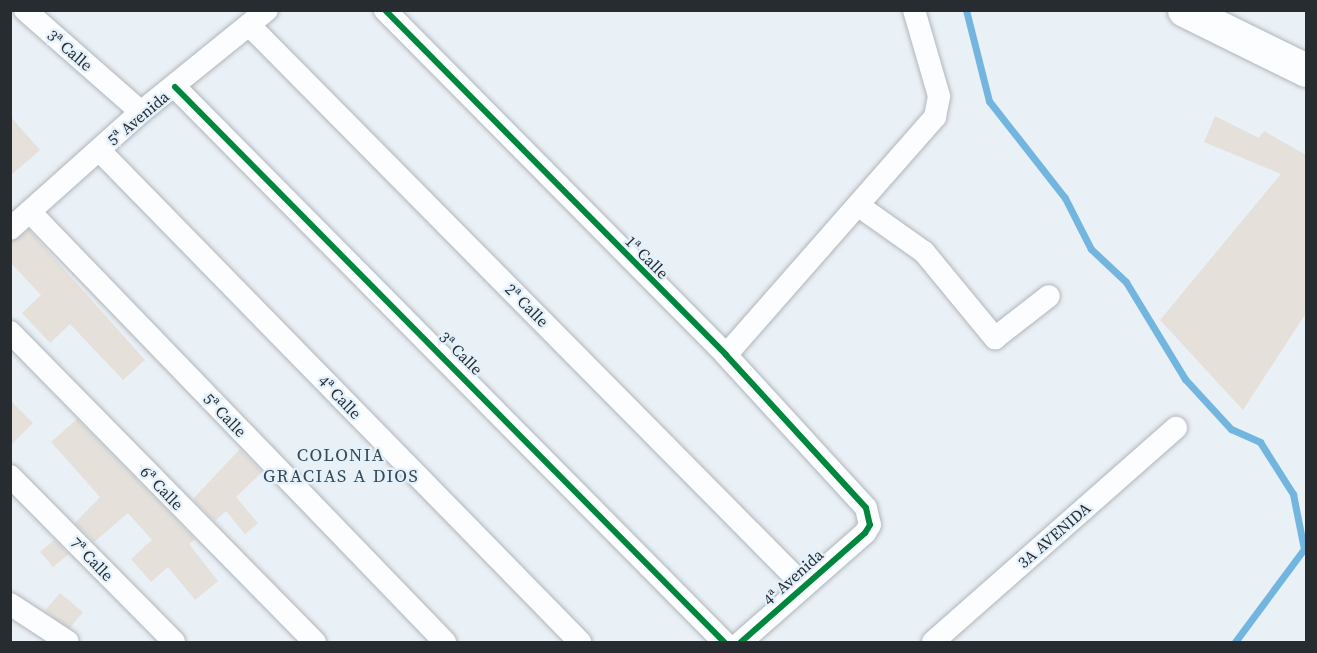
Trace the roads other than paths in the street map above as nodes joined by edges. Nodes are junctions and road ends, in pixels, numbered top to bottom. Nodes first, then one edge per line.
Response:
1 (25, 10) edge
2 (267, 10) edge
3 (385, 10) edge
4 (914, 10) edge
5 (1184, 10) edge
6 (250, 26) junction
7 (1306, 70) edge
8 (175, 87) junction
9 (141, 112) junction
10 (100, 151) junction
11 (859, 206) junction
12 (30, 212) junction
13 (10, 229) edge
14 (1049, 296) dead end
15 (10, 332) edge
16 (726, 356) junction
17 (1176, 428) dead end
18 (10, 476) edge
19 (865, 533) joint
20 (803, 585) junction
21 (10, 604) edge
22 (68, 642) edge
23 (174, 642) edge
24 (315, 642) edge
25 (445, 642) edge
26 (580, 642) edge
27 (724, 642) edge
28 (741, 642) edge
29 (933, 642) edge

1 - 9 street, 3ª Calle
2 - 6 street, 5ª Avenida
3 - 16 street, 1ª Calle
4 - 11 street
5 - 7 main road
6 - 8 street, 5ª Avenida
6 - 20 street, 2ª Calle
8 - 9 street, 5ª Avenida
8 - 27 street, 3ª Calle
9 - 10 street, 5ª Avenida
10 - 12 street, 5ª Avenida
10 - 26 street, 4ª Calle
11 - 14 street
11 - 16 street
12 - 13 street, 5ª Avenida
12 - 25 street, 5ª Calle
15 - 24 street, 6ª Calle
16 - 19 street, 1ª Calle
17 - 29 street, 3A AVENIDA
18 - 23 street, 7ª Calle
19 - 20 street, 4ª Avenida
20 - 28 street, 4ª Avenida
21 - 22 street

